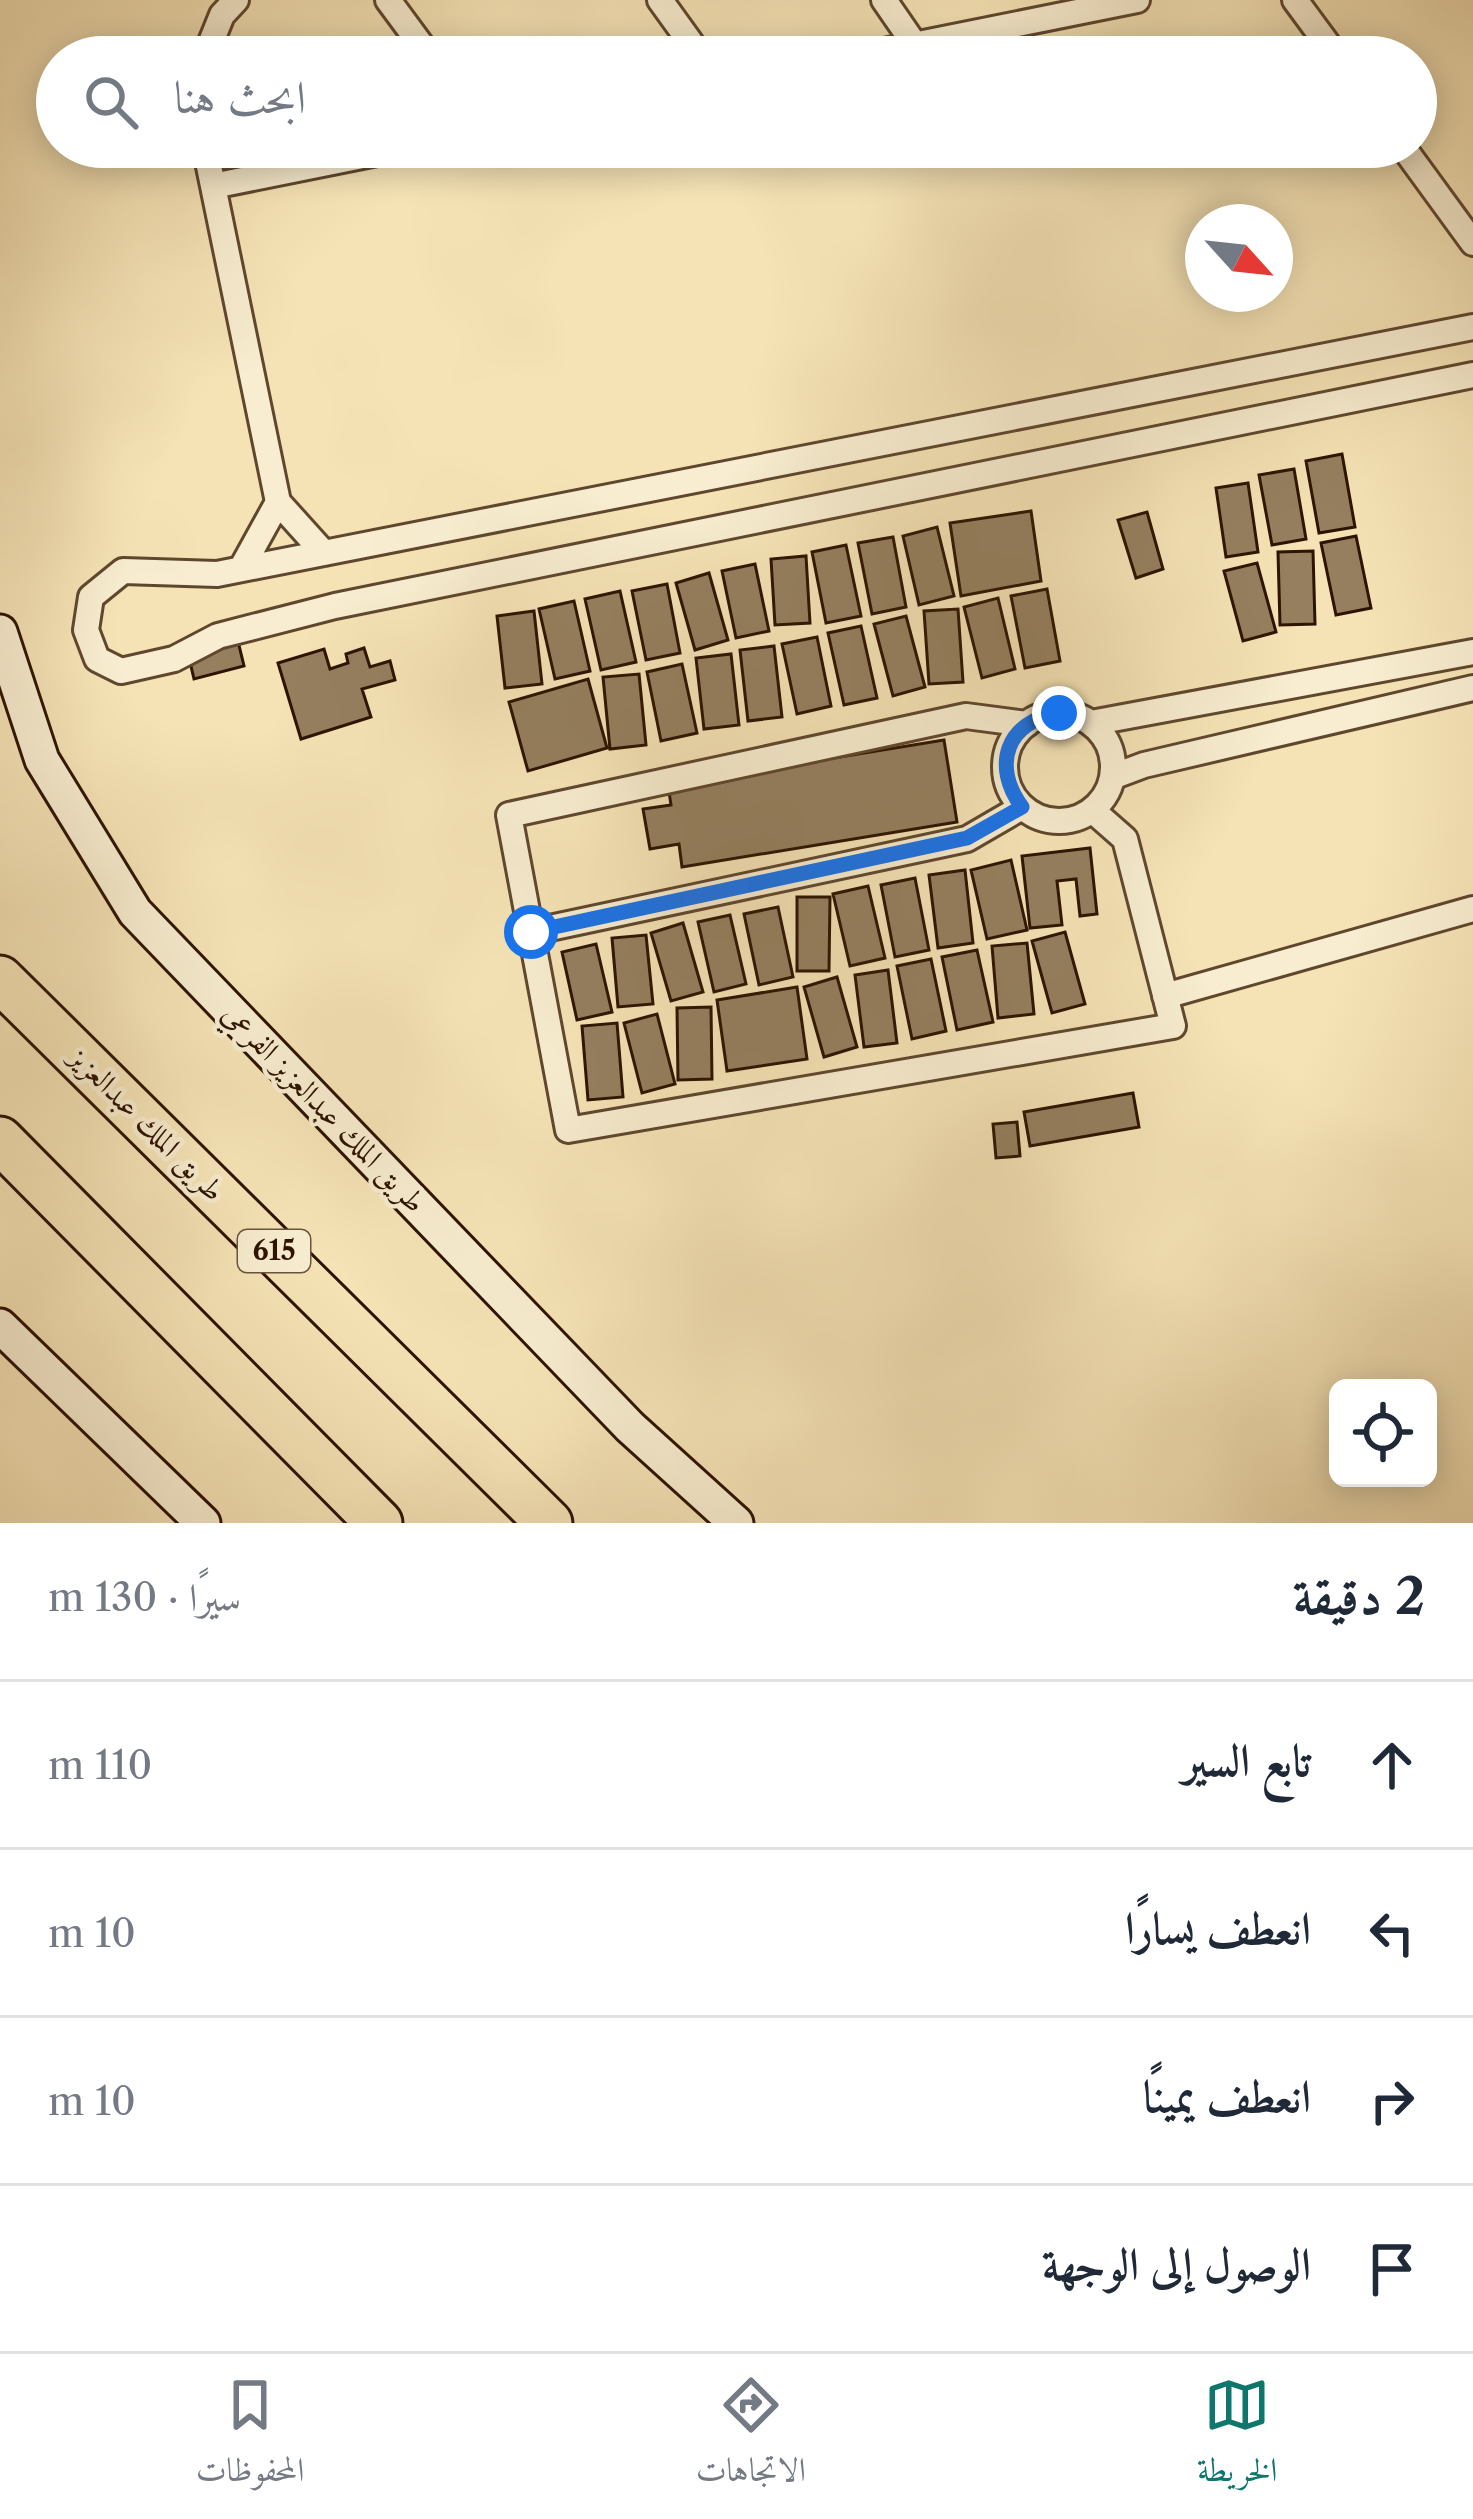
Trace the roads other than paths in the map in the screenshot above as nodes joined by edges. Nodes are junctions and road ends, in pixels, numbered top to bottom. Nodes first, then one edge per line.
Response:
1 (236, 0) edge
2 (388, 0) edge
3 (660, 0) edge
4 (884, 0) edge
5 (1137, 0) edge
6 (1295, 0) edge
7 (214, 36) edge
8 (415, 36) edge
9 (685, 36) edge
10 (909, 36) edge
11 (959, 36) edge
12 (1322, 36) edge
13 (209, 168) edge
14 (303, 168) edge
15 (1418, 168) edge
16 (213, 186) junction
17 (1473, 243) edge
18 (1473, 327) edge
19 (1473, 374) edge
20 (278, 502) junction
21 (324, 553) junction
22 (241, 569) junction
23 (0, 632) edge
24 (1473, 652) edge
25 (1473, 688) edge
26 (1027, 724) junction
27 (1091, 724) junction
28 (1112, 777) junction
29 (1022, 807) junction
30 (1092, 810) junction
31 (1473, 908) edge
32 (531, 932) junction
33 (0, 979) edge
34 (1165, 996) junction
35 (0, 1140) edge
36 (0, 1325) edge
37 (203, 1523) edge
38 (379, 1523) edge
39 (549, 1523) edge
40 (736, 1523) edge

1 - 7 street
2 - 8 street
3 - 9 street
4 - 10 street
5 - 11 street
6 - 12 street
13 - 16 street
14 - 16 street
15 - 17 street
16 - 20 street
18 - 21 street
19 - 22 street
20 - 21 street
20 - 22 street
21 - 22 street
23 - 40 main road, طريق الملك عبدالعزيز الفرعي
24 - 27 street
25 - 28 street
26 - 27 street
26 - 29 street
26 - 32 street
27 - 28 street
28 - 30 street
29 - 30 street
29 - 32 street
30 - 34 street
31 - 34 street
32 - 34 street
33 - 39 highway, طريق الملك عبدالعزيز / 615
35 - 38 highway
36 - 37 main road

